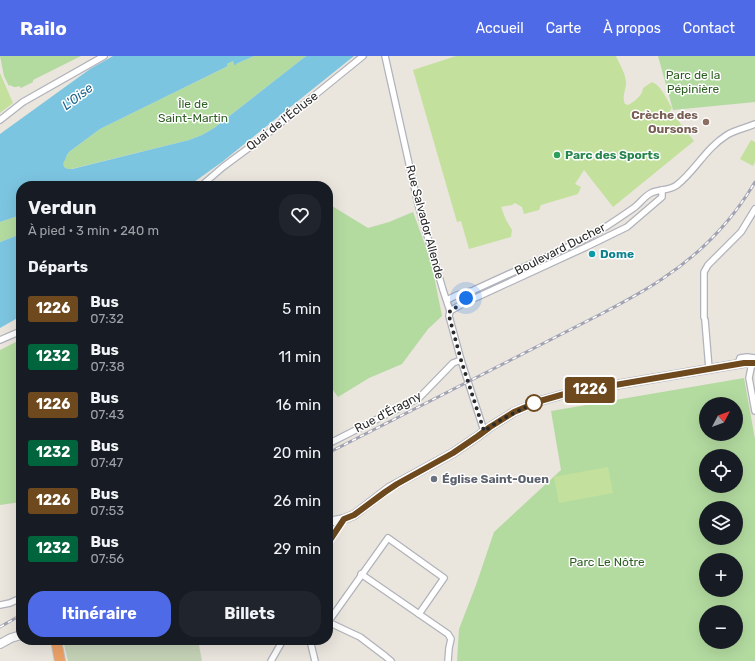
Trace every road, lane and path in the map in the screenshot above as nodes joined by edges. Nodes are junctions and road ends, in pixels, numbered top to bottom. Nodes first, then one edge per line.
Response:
1 (104, 56) edge
2 (363, 56) edge
3 (385, 56) edge
4 (0, 120) edge
5 (755, 124) edge
6 (206, 181) edge
7 (662, 190) junction
8 (636, 206) junction
9 (755, 209) edge
10 (642, 215) junction
11 (474, 290) junction
12 (447, 300) junction
13 (462, 304) junction
14 (450, 311) junction
15 (16, 333) edge
16 (0, 340) edge
17 (461, 360) junction
18 (754, 361) edge
19 (709, 370) junction
20 (754, 394) edge
21 (755, 411) edge
22 (484, 431) junction
23 (333, 442) edge
24 (344, 519) junction
25 (333, 521) edge
26 (333, 536) edge
27 (362, 574) junction
28 (16, 600) edge
29 (0, 605) edge
30 (419, 614) junction
31 (333, 615) edge
32 (333, 624) edge
33 (16, 634) edge
34 (16, 636) edge
35 (11, 638) junction
36 (0, 644) edge
37 (57, 645) edge
38 (280, 645) edge
39 (311, 645) edge
40 (60, 661) edge
41 (271, 661) edge
42 (315, 661) edge
43 (391, 661) edge
44 (448, 661) edge

1 - 4 street
2 - 6 street, Quai de l'Écluse
3 - 12 street, Rue Salvador Allende
5 - 7 street, Boulevard Ducher
7 - 8 street, Boulevard Ducher
7 - 10 street, Boulevard Ducher
8 - 10 street
8 - 11 street, Boulevard Ducher
9 - 19 street
10 - 13 street, Boulevard Ducher
11 - 12 street, Boulevard Ducher
11 - 13 street, Boulevard Ducher
12 - 14 street, Rue Salvador Allende
13 - 14 street, Boulevard Ducher
14 - 17 street, Rue Salvador Allende
15 - 16 street
17 - 22 street, Rue Salvador Allende
17 - 23 street, Rue d'Éragny
18 - 19 main road
18 - 20 street
19 - 22 main road
20 - 21 street
22 - 24 main road
24 - 25 main road
24 - 26 street
27 - 30 street
27 - 30 street
27 - 31 street
28 - 29 street
30 - 44 street
32 - 43 street
33 - 35 main road
34 - 35 main road
35 - 36 main road
37 - 40 highway
38 - 41 street
39 - 42 street

